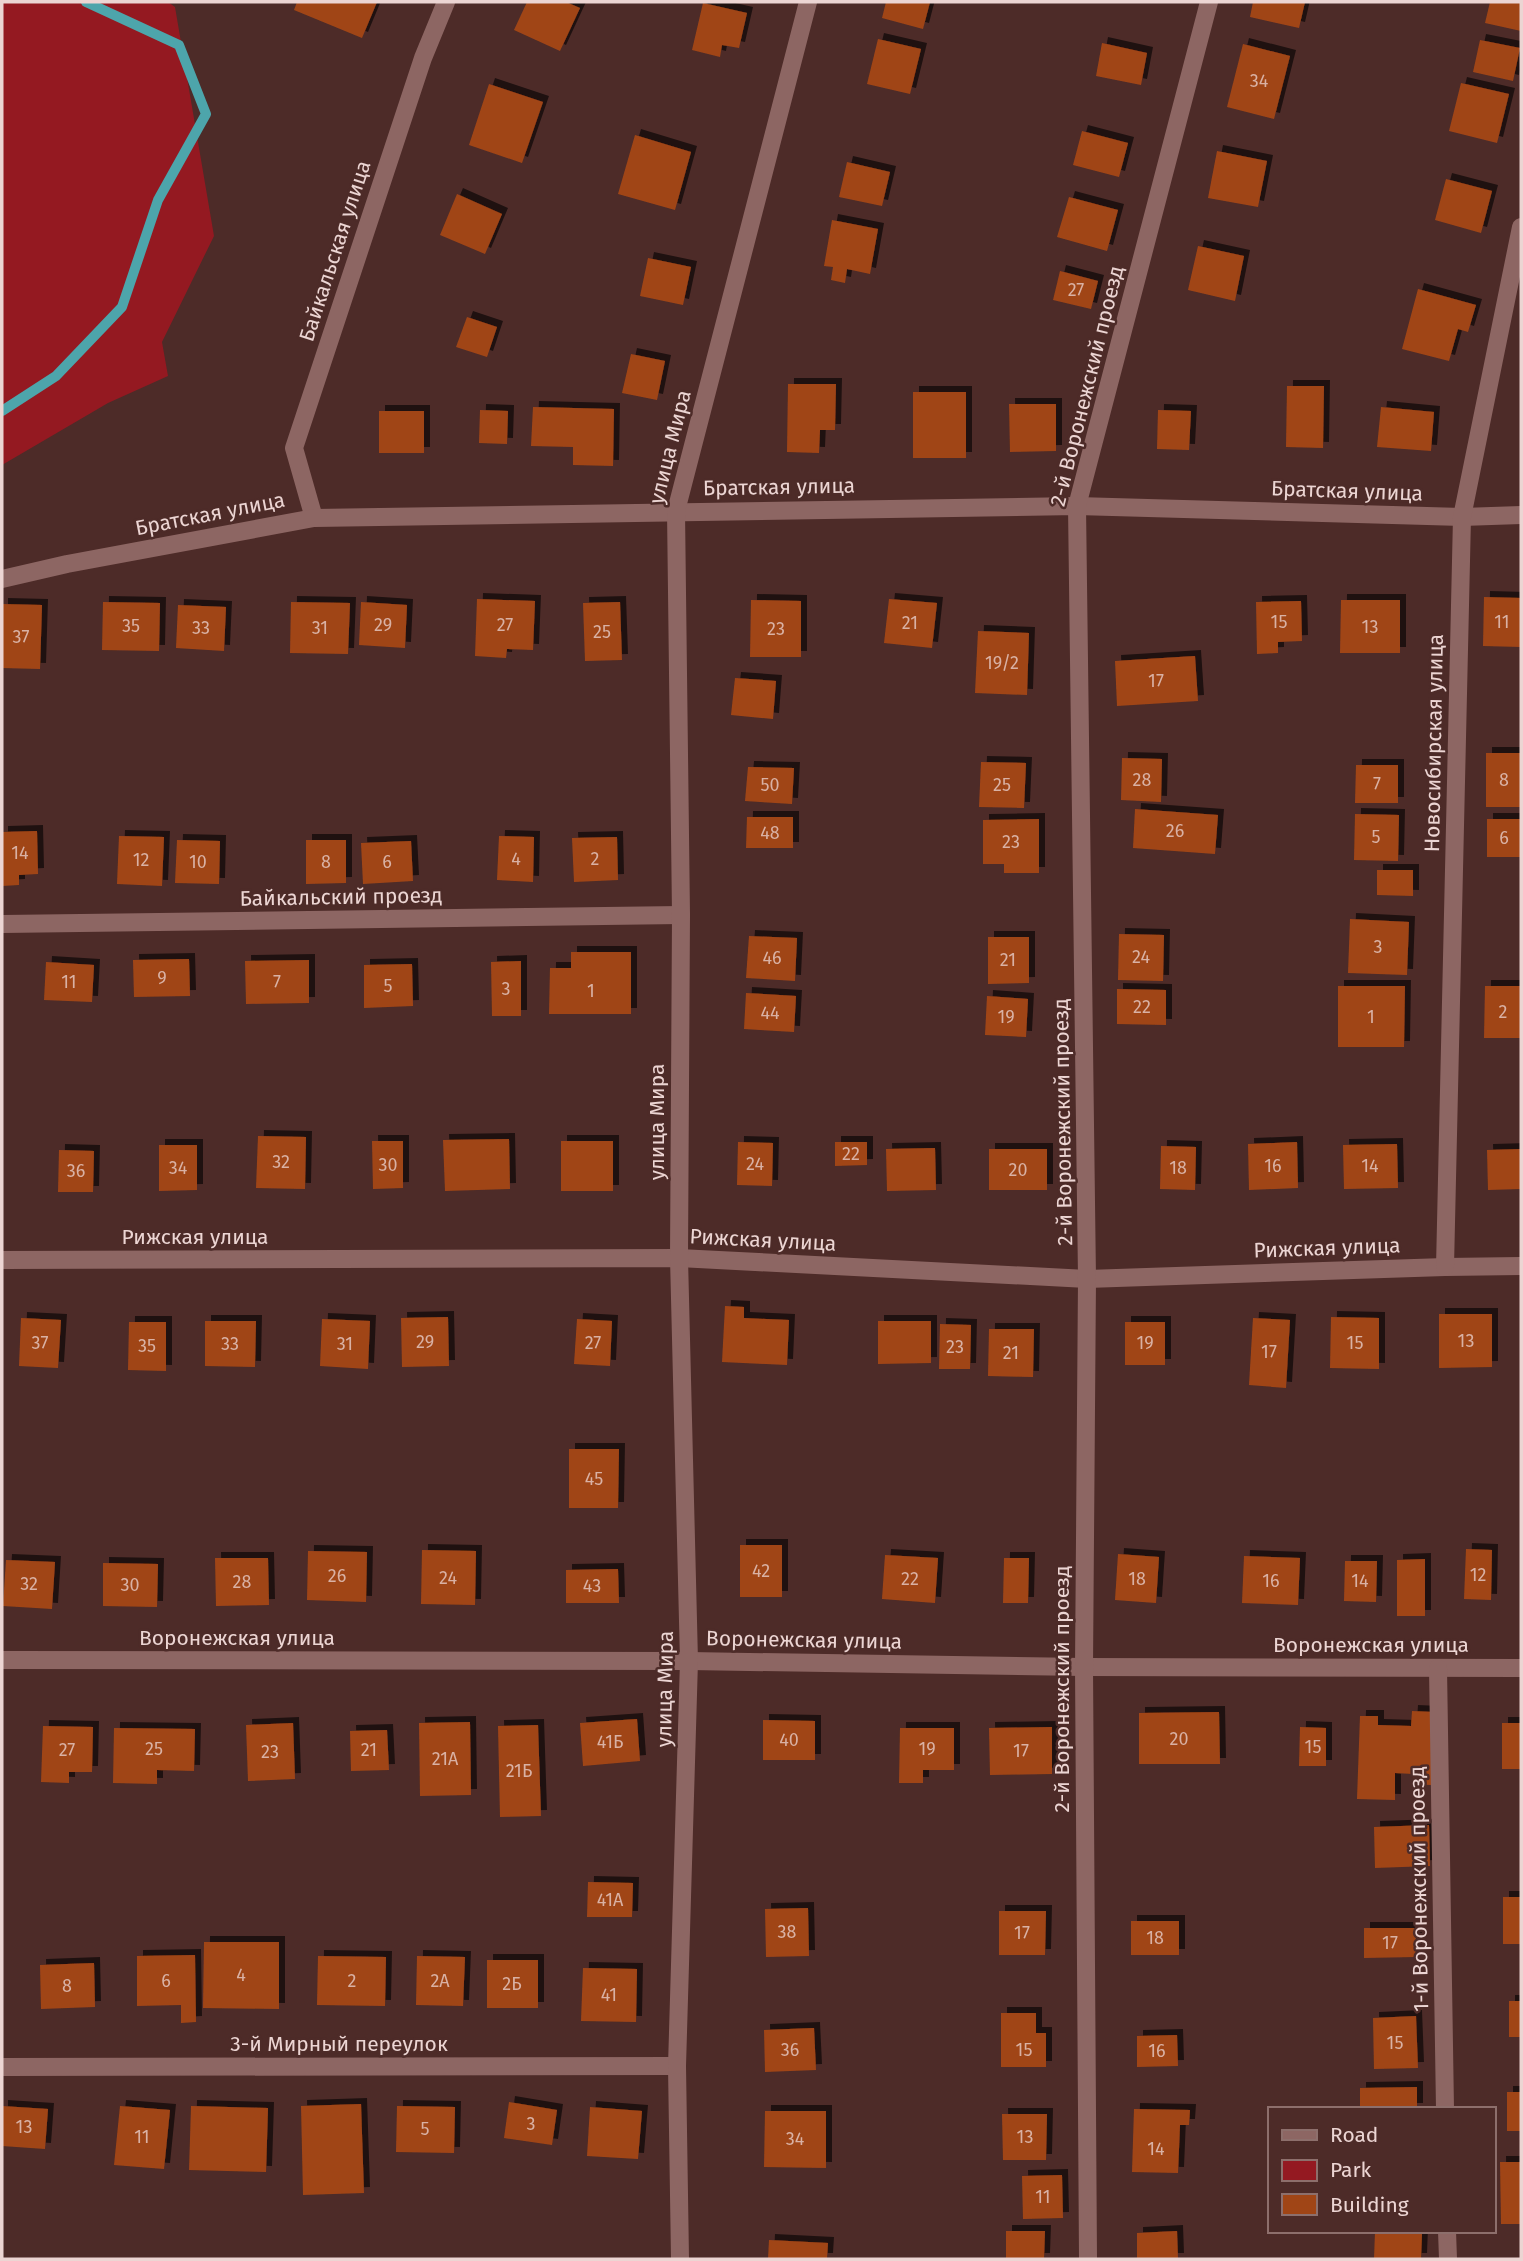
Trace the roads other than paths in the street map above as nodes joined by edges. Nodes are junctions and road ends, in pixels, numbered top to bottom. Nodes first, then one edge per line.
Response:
1 (446, 2) edge
2 (808, 2) edge
3 (1209, 2) edge
4 (1521, 227) edge
5 (1077, 506) junction
6 (676, 511) junction
7 (1521, 515) edge
8 (1462, 517) junction
9 (313, 518) junction
10 (2, 579) edge
11 (681, 915) junction
12 (2, 925) edge
13 (678, 1258) junction
14 (2, 1260) edge
15 (1521, 1266) edge
16 (1445, 1267) junction
17 (1087, 1279) junction
18 (2, 1660) edge
19 (689, 1661) junction
20 (1084, 1667) junction
21 (1438, 1668) junction
22 (1521, 1668) edge
23 (677, 2066) junction
24 (2, 2067) edge
25 (1445, 2107) edge
26 (1447, 2233) edge
27 (680, 2259) edge
28 (1088, 2259) edge
29 (1448, 2259) edge

1 - 9 street, Байкальская улица
2 - 6 street, улица Мира
3 - 5 street, 2-й Воронежский проезд
4 - 8 street, Новосибирская улица
5 - 6 street, Братская улица
5 - 8 street, Братская улица
5 - 17 street, 2-й Воронежский проезд
6 - 9 street, Братская улица
6 - 11 street, улица Мира
7 - 8 street, Братская улица
8 - 16 street, Новосибирская улица
9 - 10 street, Братская улица
11 - 12 street, Байкальский проезд
11 - 13 street, улица Мира
13 - 14 street, Рижская улица
13 - 17 street, Рижская улица
13 - 19 street, улица Мира
15 - 16 street, Рижская улица
16 - 17 street, Рижская улица
17 - 20 street, 2-й Воронежский проезд
18 - 19 street, Воронежская улица
19 - 20 street, Воронежская улица
19 - 23 street, улица Мира
20 - 21 street, Воронежская улица
20 - 28 street, 2-й Воронежский проезд
21 - 22 street, Воронежская улица
21 - 25 street, 1-й Воронежский проезд
23 - 24 street, 3-й Мирный переулок
23 - 27 street, улица Мира
26 - 29 street

